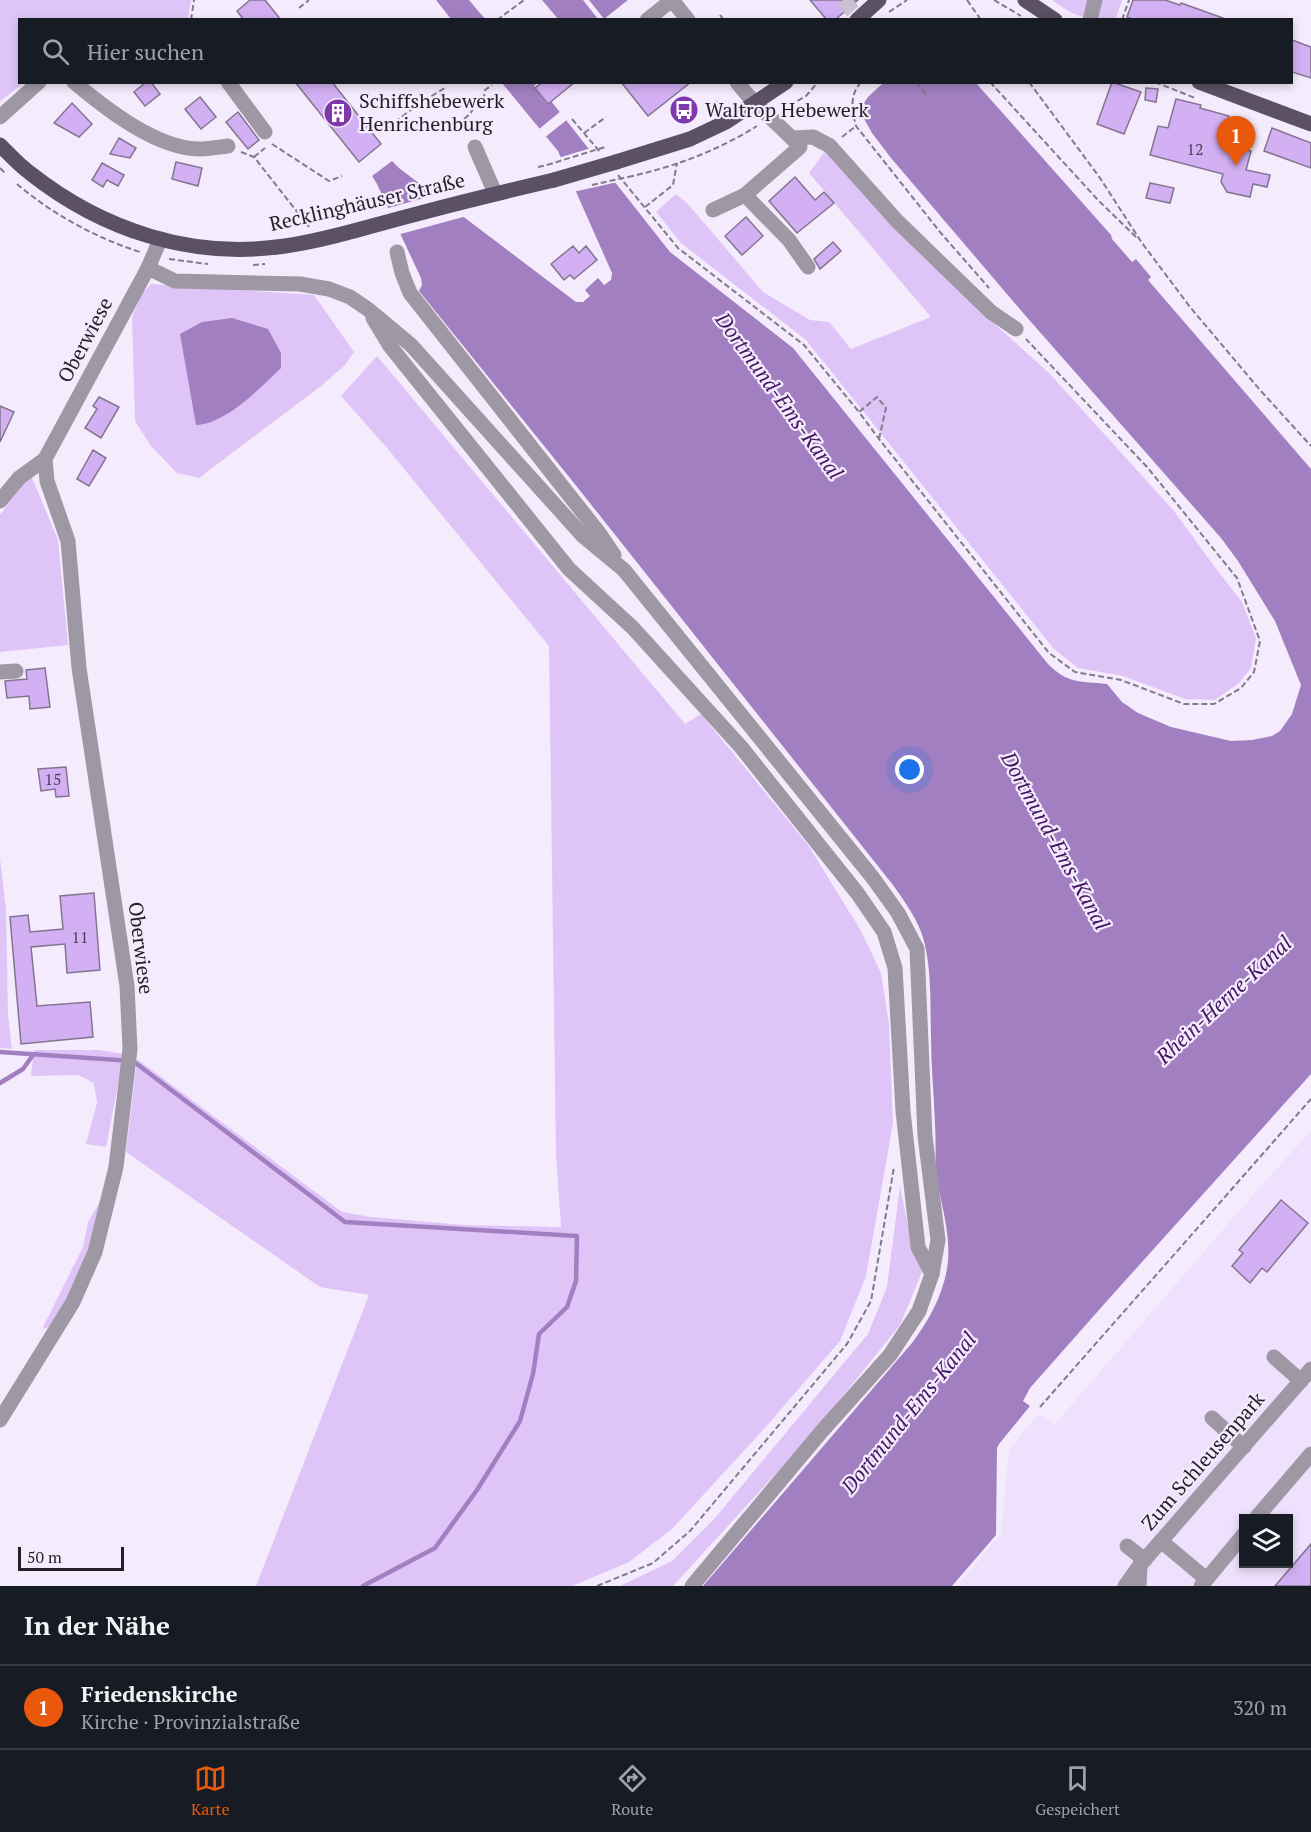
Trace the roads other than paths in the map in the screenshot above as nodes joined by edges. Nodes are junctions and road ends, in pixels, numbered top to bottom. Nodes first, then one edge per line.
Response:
1 (672, 0) edge
2 (1025, 0) edge
3 (1095, 0) edge
4 (885, 6) edge
5 (650, 18) edge
6 (686, 18) edge
7 (861, 18) edge
8 (1052, 18) edge
9 (1090, 18) edge
10 (37, 84) edge
11 (76, 84) edge
12 (229, 84) edge
13 (738, 84) edge
14 (783, 84) edge
15 (1196, 90) edge
16 (755, 104) junction
17 (0, 117) edge
18 (1311, 124) edge
19 (268, 137) road end
20 (792, 138) junction
21 (0, 145) edge
22 (228, 146) road end
23 (475, 147) dead end
24 (495, 193) junction
25 (745, 195) junction
26 (713, 210) dead end
27 (160, 240) junction
28 (397, 252) dead end
29 (808, 267) dead end
30 (148, 268) junction
31 (369, 310) junction
32 (1016, 328) road end
33 (45, 459) junction
34 (0, 501) edge
35 (624, 570) junction
36 (932, 1274) junction
37 (1274, 1357) dead end
38 (1306, 1375) edge
39 (1212, 1418) dead end
40 (0, 1420) edge
41 (1244, 1447) junction
42 (1311, 1454) edge
43 (1259, 1514) edge
44 (1239, 1540) edge
45 (1161, 1541) junction
46 (1127, 1546) dead end
47 (1143, 1563) junction
48 (1203, 1582) edge
49 (692, 1586) edge
50 (1125, 1586) edge
51 (1139, 1586) edge

1 - 5 street
1 - 6 street
2 - 8 main road
3 - 9 street
4 - 7 main road
10 - 17 street
11 - 22 street
12 - 19 street
13 - 16 street
14 - 16 main road, Recklinghäuser Straße
15 - 18 main road
16 - 20 street
16 - 24 main road, Recklinghäuser Straße, bridge
20 - 25 street
20 - 32 street
21 - 27 main road, Recklinghäuser Straße
23 - 24 street
24 - 27 main road, Recklinghäuser Straße
25 - 26 street
25 - 29 street
27 - 30 street, Oberwiese
28 - 35 street
30 - 31 street
30 - 33 street, Oberwiese
31 - 35 street
31 - 36 street
33 - 34 street, Oberwiese
33 - 40 street, Oberwiese
35 - 36 street
36 - 49 street
37 - 38 street
38 - 41 street, Zum Schleusenpark
39 - 41 street
41 - 45 street, Zum Schleusenpark
42 - 43 street
44 - 48 street
45 - 47 street, Zum Schleusenpark
45 - 48 street
46 - 47 street
47 - 50 street, Zum Schleusenpark
47 - 51 street

